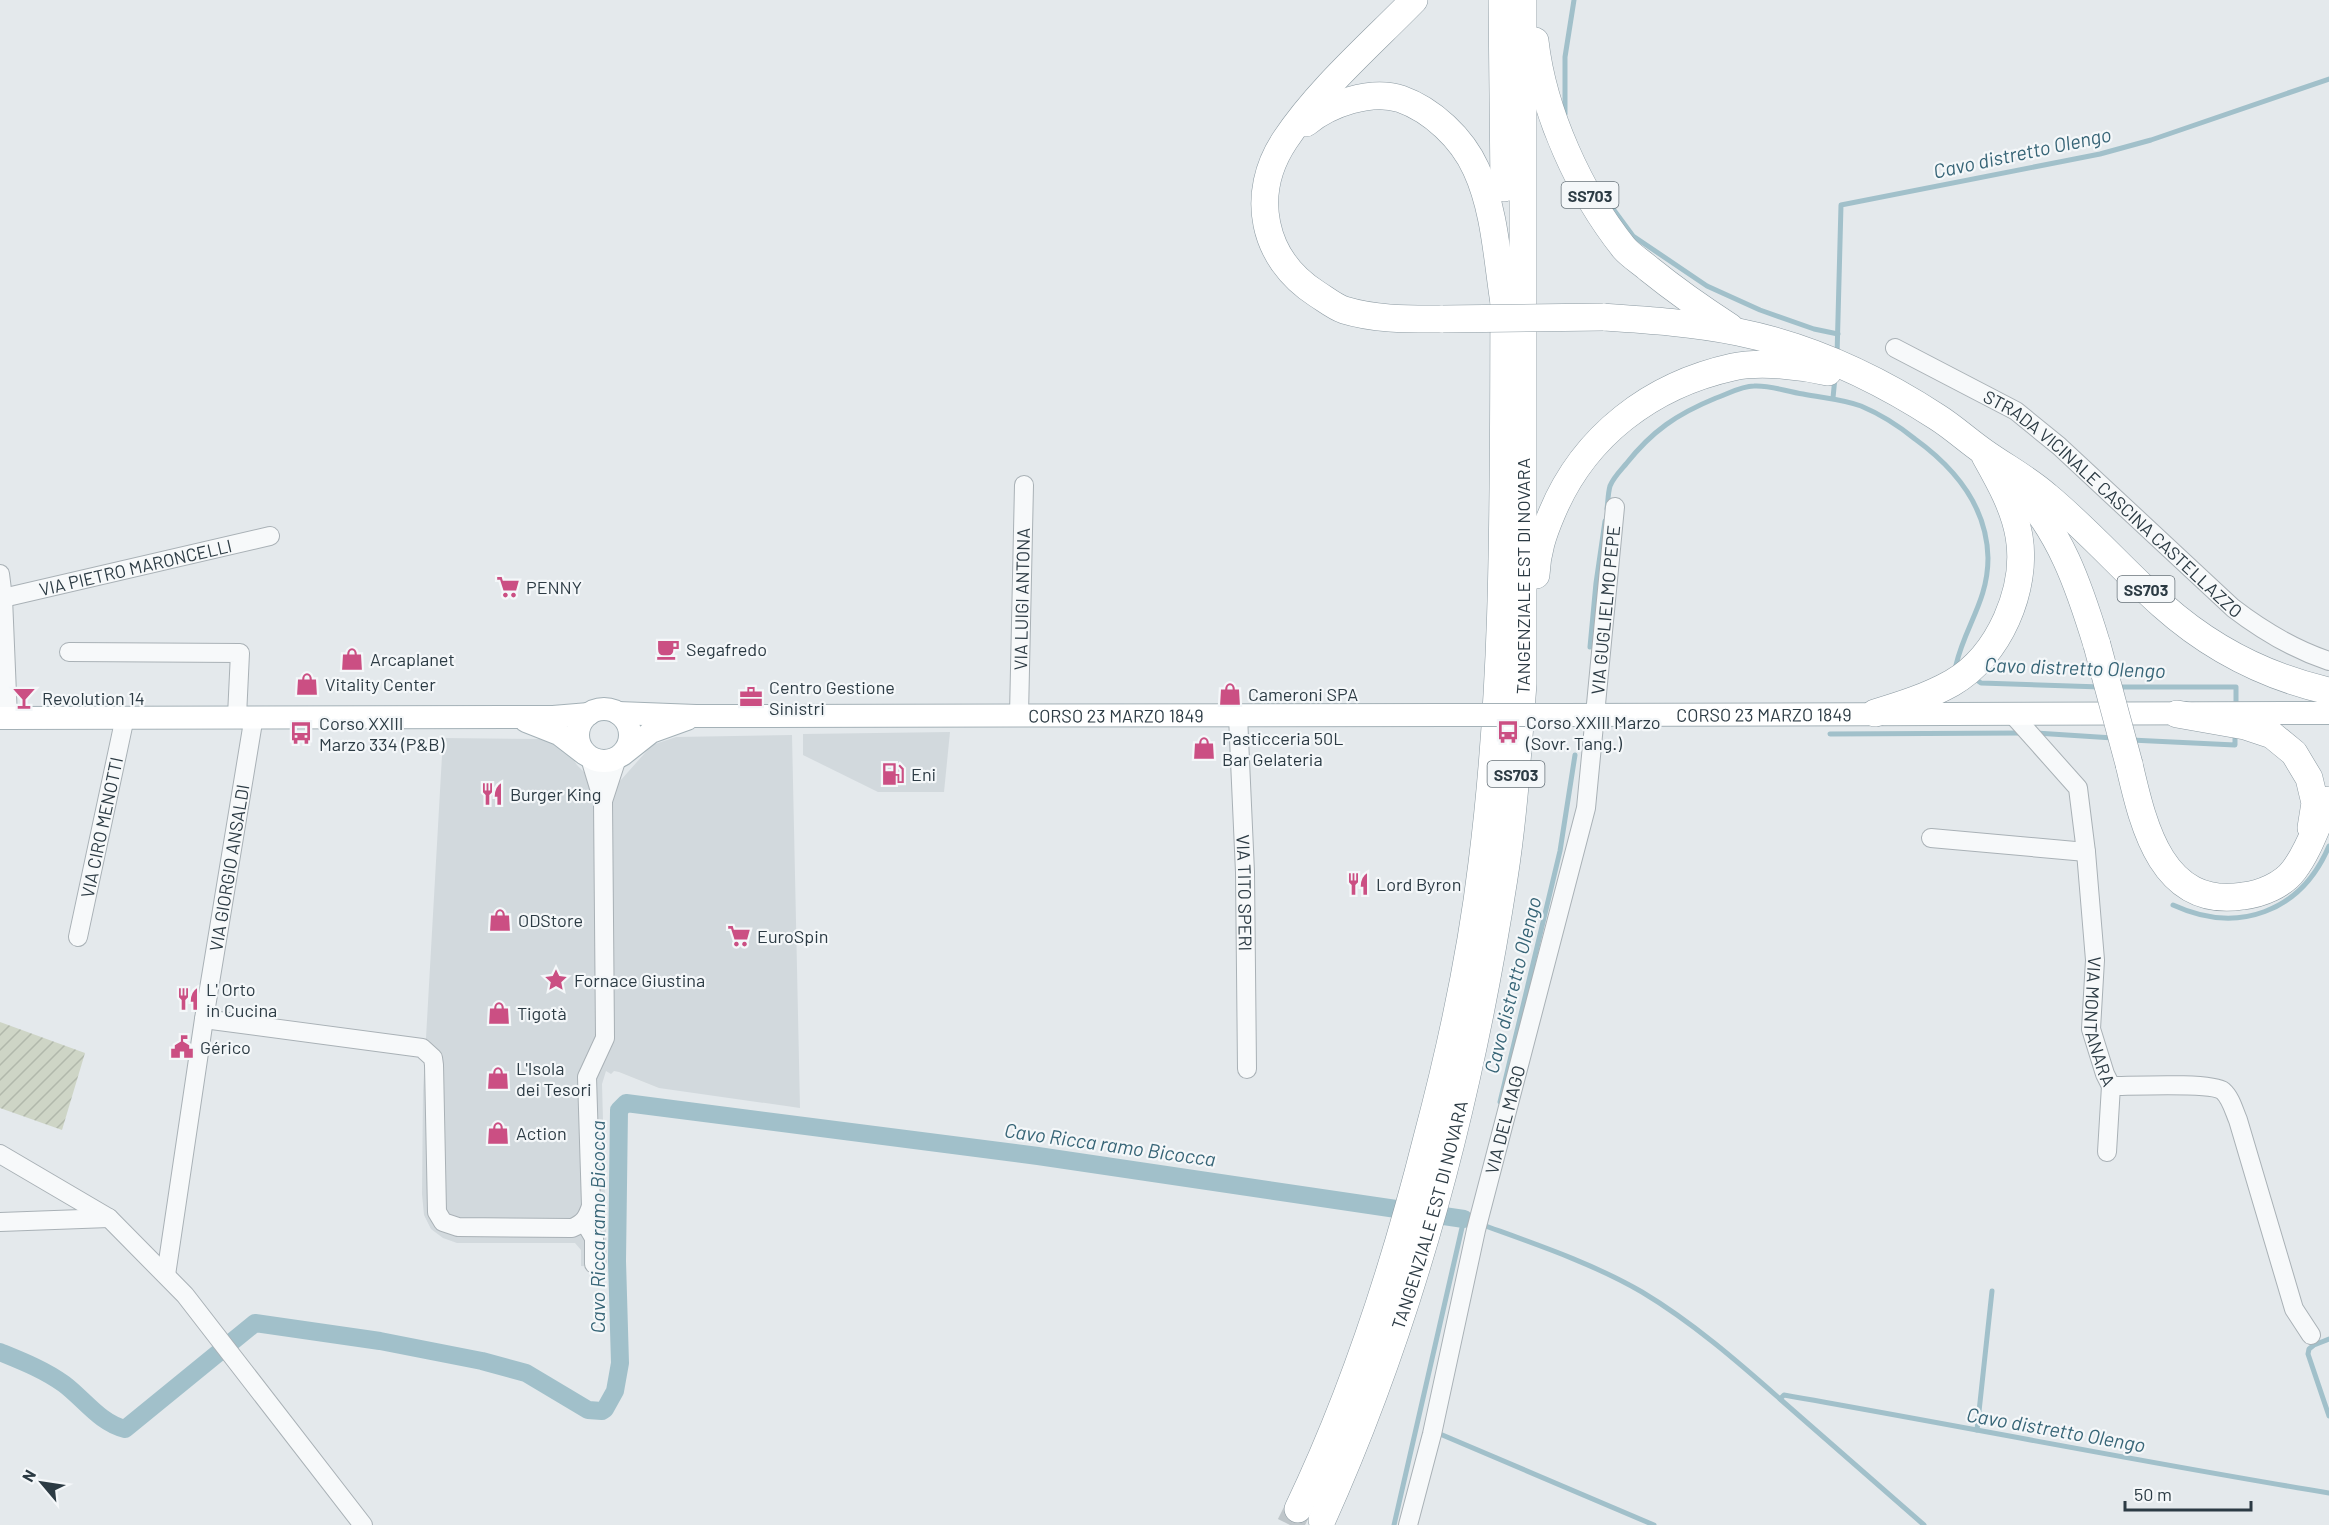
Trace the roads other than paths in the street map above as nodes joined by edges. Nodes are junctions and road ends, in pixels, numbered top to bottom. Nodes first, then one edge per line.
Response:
1 (1414, 0) edge
2 (1502, 0) edge
3 (1523, 0) edge
4 (1531, 0) edge
5 (1284, 140) junction
6 (1504, 303) junction
7 (1739, 332) junction
8 (1895, 348) dead end
9 (1835, 368) junction
10 (1983, 452) junction
11 (1024, 485) dead end
12 (1616, 507) dead end
13 (270, 536) dead end
14 (0, 574) edge
15 (3, 598) junction
16 (69, 652) dead end
17 (2329, 661) edge
18 (1522, 684) junction
19 (2329, 692) edge
20 (618, 713) junction
21 (1875, 713) junction
22 (2329, 713) edge
23 (589, 714) junction
24 (2177, 714) joint
25 (1020, 715) junction
26 (1595, 715) junction
27 (246, 716) junction
28 (513, 716) junction
29 (696, 716) junction
30 (1238, 716) junction
31 (125, 717) junction
32 (4, 718) edge
33 (2235, 719) junction
34 (2024, 727) junction
35 (588, 756) junction
36 (619, 757) junction
37 (2329, 800) edge
38 (603, 801) junction
39 (1931, 838) dead end
40 (2309, 844) junction
41 (2086, 852) junction
42 (78, 937) dead end
43 (204, 1019) junction
44 (1247, 1069) dead end
45 (2111, 1086) junction
46 (2107, 1152) dead end
47 (0, 1154) edge
48 (109, 1218) junction
49 (584, 1221) junction
50 (0, 1222) edge
51 (594, 1264) dead end
52 (166, 1275) junction
53 (2311, 1335) dead end
54 (1298, 1509) tunnel mouth
55 (1322, 1520) tunnel mouth
56 (363, 1525) edge
57 (1408, 1525) edge

1 - 5 highway, SS703
2 - 6 highway, TANGENZIALE EST DI NOVARA / SS703
3 - 18 highway, TANGENZIALE EST DI NOVARA / SS703
4 - 7 highway, SS703
5 - 6 highway, SS703
5 - 7 highway, SS703, bridge
6 - 54 highway, TANGENZIALE EST DI NOVARA / SS703
7 - 9 highway, SS703
8 - 17 street, STRADA VICINALE CASCINA CASTELLAZZO
9 - 10 highway, SS703
9 - 18 highway, SS703
10 - 19 highway, SS703
10 - 21 highway, SS703
10 - 40 highway, SS703, bridge
11 - 25 street, VIA LUIGI ANTONA
12 - 26 street, VIA GUGLIELMO PEPE
13 - 15 street, VIA PIETRO MARONCELLI
14 - 15 street
15 - 32 street
16 - 27 street, VIA GIORGIO ANSALDI
18 - 55 highway, TANGENZIALE EST DI NOVARA / SS703
20 - 23 main road
20 - 29 main road, CORSO 23 MARZO 1849
20 - 36 main road
21 - 26 main road, CORSO 23 MARZO 1849
21 - 34 main road, CORSO 23 MARZO 1849
22 - 33 main road
23 - 28 main road
23 - 35 main road
24 - 33 highway, SS703
24 - 34 main road, CORSO 23 MARZO 1849
25 - 29 main road, CORSO 23 MARZO 1849
25 - 30 main road, CORSO 23 MARZO 1849
26 - 30 main road, CORSO 23 MARZO 1849, bridge
26 - 57 street, VIA DEL MAGO
27 - 28 main road
27 - 31 main road
27 - 43 street, VIA GIORGIO ANSALDI
28 - 35 main road
29 - 36 main road, CORSO 23 MARZO 1849
30 - 44 street, VIA TITO SPERI
31 - 32 main road
31 - 42 street, VIA CIRO MENOTTI
33 - 40 highway, SS703
34 - 41 street, VIA MONTANARA
35 - 36 main road
35 - 38 street
36 - 38 street
37 - 40 highway, SS703
38 - 49 street
39 - 41 street
41 - 45 street, VIA MONTANARA
43 - 49 street
43 - 52 street, VIA GIORGIO ANSALDI
45 - 46 street
45 - 53 street, VIA MONTANARA
47 - 48 street
48 - 50 street
48 - 52 street
49 - 51 street
52 - 56 street

